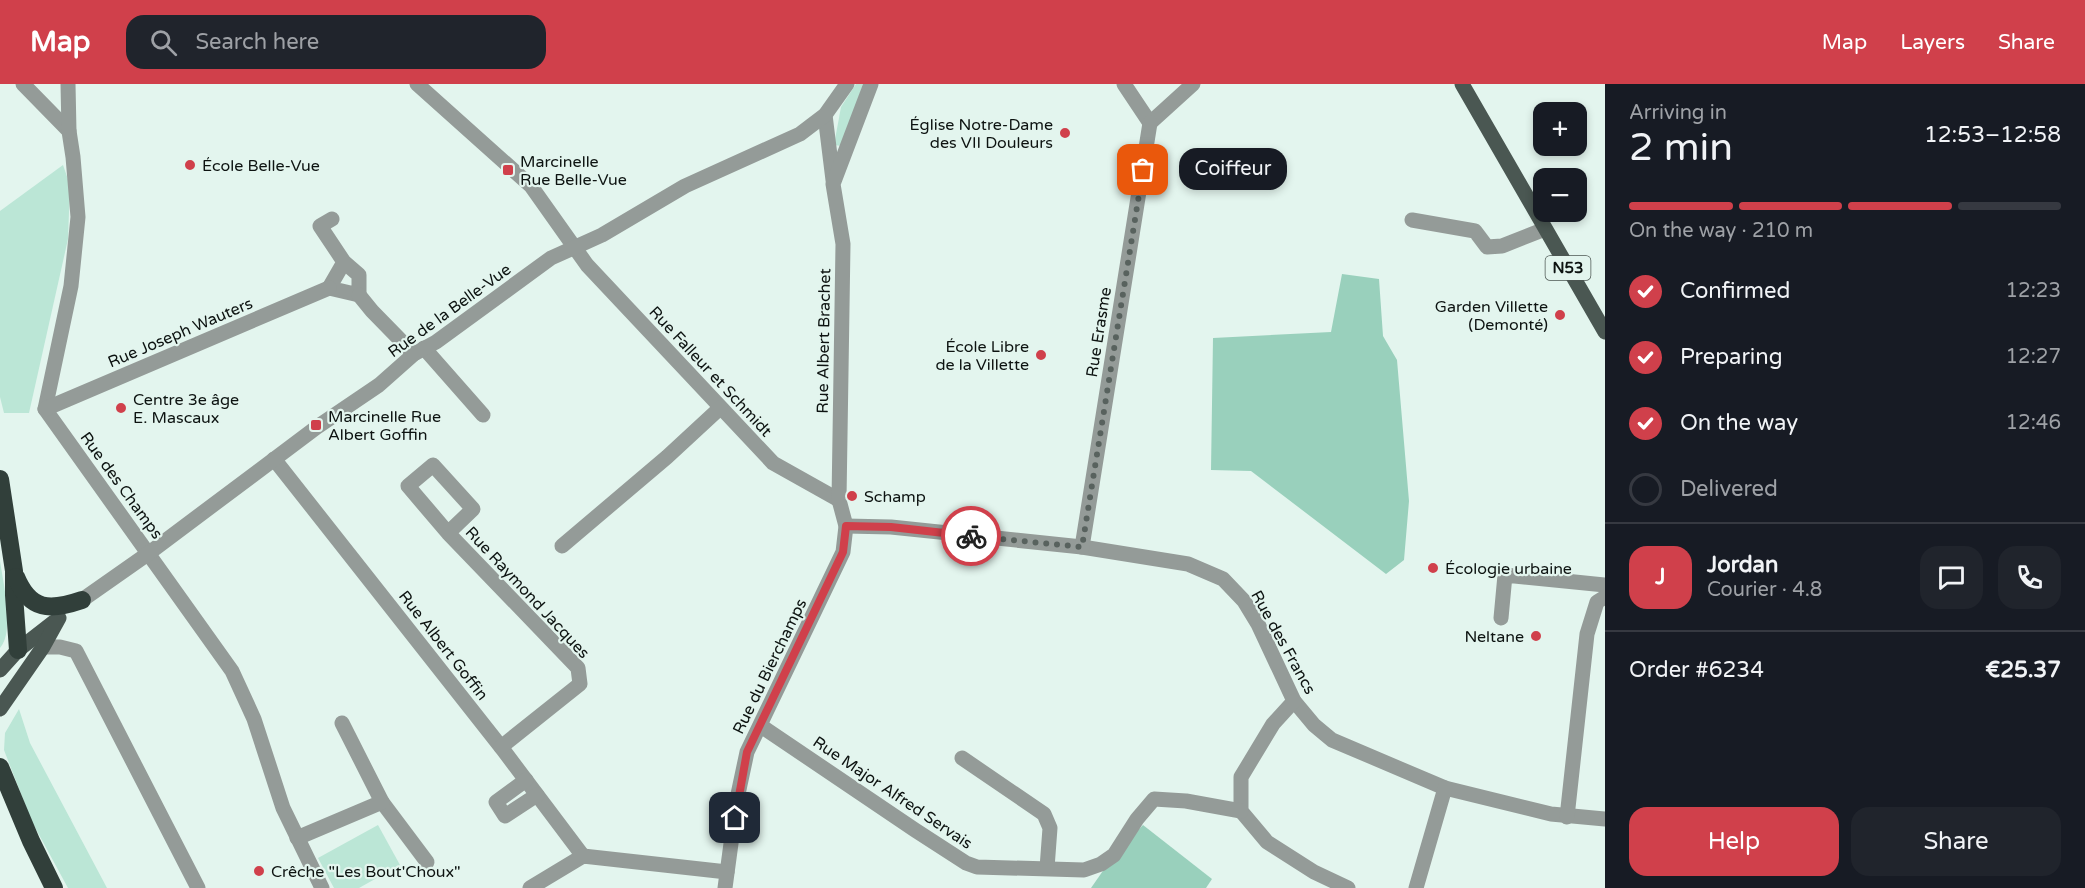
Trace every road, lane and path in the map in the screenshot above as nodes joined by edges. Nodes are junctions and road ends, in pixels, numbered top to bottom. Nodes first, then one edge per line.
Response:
1 (68, 84) edge
2 (417, 84) edge
3 (847, 84) edge
4 (871, 84) edge
5 (1124, 84) edge
6 (1192, 84) edge
7 (1462, 84) edge
8 (27, 85) edge
9 (825, 115) junction
10 (1150, 123) junction
11 (69, 131) junction
12 (833, 184) junction
13 (332, 219) dead end
14 (1412, 220) dead end
15 (1545, 229) junction
16 (573, 246) junction
17 (344, 262) junction
18 (329, 288) junction
19 (359, 295) junction
20 (1605, 332) edge
21 (419, 351) junction
22 (720, 408) junction
23 (45, 409) junction
24 (483, 415) dead end
25 (274, 459) junction
26 (0, 479) edge
27 (839, 500) junction
28 (846, 526) junction
29 (448, 533) junction
30 (562, 546) dead end
31 (1082, 547) junction
32 (149, 553) junction
33 (14, 571) junction
34 (1605, 585) edge
35 (1605, 597) edge
36 (82, 600) junction
37 (59, 618) junction
38 (1502, 618) dead end
39 (44, 647) junction
40 (18, 650) junction
41 (0, 670) edge
42 (19, 683) junction
43 (1294, 701) junction
44 (0, 709) edge
45 (342, 723) dead end
46 (761, 726) junction
47 (501, 747) junction
48 (962, 758) dead end
49 (0, 767) edge
50 (526, 780) junction
51 (1445, 788) junction
52 (537, 795) junction
53 (382, 802) junction
54 (1241, 811) junction
55 (1567, 817) junction
56 (1605, 819) edge
57 (297, 838) junction
58 (583, 856) junction
59 (427, 862) dead end
60 (1047, 868) junction
61 (727, 872) junction
62 (54, 888) edge
63 (198, 888) edge
64 (322, 888) edge
65 (530, 888) edge
66 (725, 888) edge
67 (1348, 888) edge
68 (1416, 888) edge

1 - 11 street
2 - 16 street, Rue Falleur et Schmidt
3 - 9 street
4 - 12 street
5 - 10 street
6 - 10 street
7 - 15 main road, N53
8 - 11 street
9 - 12 street, Rue Albert Brachet
9 - 16 street, Rue de la Belle-Vue
10 - 31 street, Rue Erasme
11 - 23 street
12 - 27 street, Rue Albert Brachet
13 - 17 street
14 - 15 street
15 - 20 main road, N53
16 - 21 street, Rue de la Belle-Vue
16 - 22 street, Rue Falleur et Schmidt
17 - 18 street
17 - 19 street
18 - 19 street
18 - 23 street, Rue Joseph Wauters
19 - 21 street
21 - 24 street
21 - 25 street, Rue de la Belle-Vue
22 - 27 street, Rue Falleur et Schmidt
22 - 30 street
23 - 32 street, Rue des Champs
25 - 32 street, Rue de la Belle-Vue
25 - 47 street, Rue Albert Goffin
26 - 33 highway
27 - 28 street, Rue du Bierchamps
28 - 31 street, Rue des Francs
28 - 46 street, Rue du Bierchamps
29 - 29 street, Rue Raymond Jacques
29 - 47 street, Rue Raymond Jacques
31 - 43 street, Rue des Francs
32 - 36 street, Rue de la Belle-Vue
32 - 57 street, Rue des Champs
33 - 36 highway
33 - 40 highway
34 - 38 street
35 - 55 street
36 - 37 main road, Rue de la Belle-Vue
37 - 39 main road, Rue de la Belle-Vue
37 - 40 main road, Rue de la Belle-Vue
39 - 42 main road, Rue de la Belle-Vue
39 - 63 street
40 - 41 main road, Rue de la Belle-Vue
40 - 42 main road
42 - 44 main road, Rue de la Belle-Vue
43 - 51 street, Rue des Francs
43 - 54 street
45 - 53 street
46 - 60 street, Rue Major Alfred Servais
46 - 61 street, Rue du Bierchamps
47 - 50 street, Rue Albert Goffin
48 - 60 street
49 - 62 highway
50 - 52 street, Rue Albert Goffin
50 - 52 street
51 - 55 street, Rue des Francs
51 - 68 street
52 - 58 street, Rue Albert Goffin
53 - 57 street
53 - 59 street
54 - 60 street, Rue Major Alfred Servais
54 - 67 street
55 - 56 street, Rue des Francs
57 - 64 street, Rue des Champs
58 - 61 street
58 - 65 street
61 - 66 street, Rue du Bierchamps

